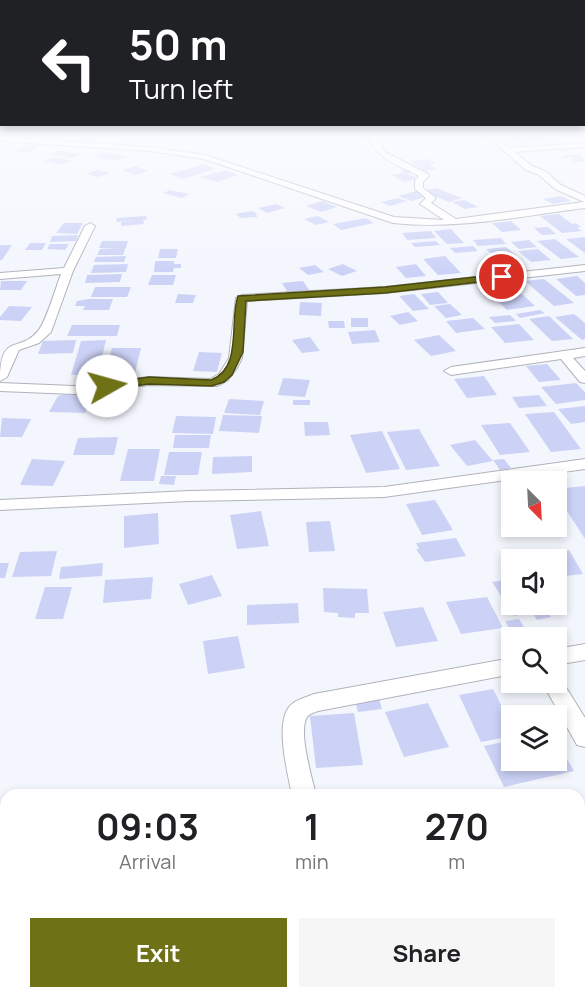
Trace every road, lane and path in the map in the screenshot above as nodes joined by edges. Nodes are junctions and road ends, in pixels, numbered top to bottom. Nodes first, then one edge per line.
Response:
1 (280, 181) edge
2 (420, 181) edge
3 (551, 181) edge
4 (585, 203) edge
5 (453, 220) junction
6 (90, 226) dead end
7 (585, 268) edge
8 (68, 272) junction
9 (0, 276) edge
10 (7, 347) edge
11 (585, 352) edge
12 (564, 355) junction
13 (451, 371) dead end
14 (0, 377) edge
15 (585, 379) edge
16 (0, 387) edge
17 (585, 464) edge
18 (0, 505) edge
19 (585, 652) edge
20 (567, 655) edge
21 (501, 668) edge
22 (558, 693) edge
23 (585, 738) edge
24 (303, 789) edge

1 - 5 street
2 - 5 street
3 - 4 street
4 - 5 street
6 - 8 street
7 - 16 street
8 - 9 street
8 - 10 street
10 - 14 street
11 - 12 street
12 - 13 street
12 - 15 street
17 - 18 street
19 - 20 street
21 - 24 street
22 - 23 street

